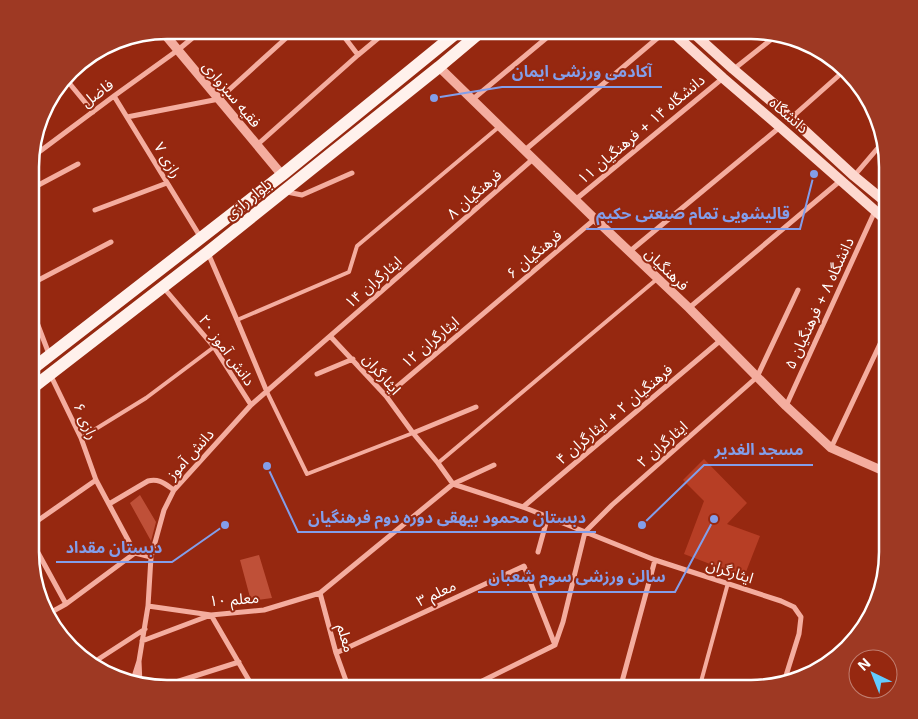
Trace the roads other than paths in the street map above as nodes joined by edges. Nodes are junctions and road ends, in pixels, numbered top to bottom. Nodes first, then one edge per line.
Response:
1 (169, 39) edge
2 (191, 39) edge
3 (285, 39) edge
4 (346, 39) edge
5 (377, 39) edge
6 (449, 39) edge
7 (472, 39) edge
8 (545, 39) edge
9 (658, 39) edge
10 (679, 39) edge
11 (700, 39) edge
12 (706, 39) edge
13 (770, 40) edge
14 (703, 42) junction
15 (178, 50) junction
16 (358, 55) junction
17 (439, 67) junction
18 (733, 69) junction
19 (840, 74) edge
20 (723, 78) junction
21 (70, 84) edge
22 (114, 96) junction
23 (219, 99) junction
24 (473, 99) junction
25 (93, 112) junction
26 (127, 117) junction
27 (791, 118) junction
28 (500, 126) junction
29 (780, 127) junction
30 (257, 145) junction
31 (878, 148) edge
32 (524, 150) junction
33 (40, 151) edge
34 (533, 159) junction
35 (78, 164) dead end
36 (352, 173) dead end
37 (282, 175) junction
38 (854, 176) junction
39 (840, 181) junction
40 (167, 183) junction
41 (39, 185) edge
42 (284, 191) junction
43 (879, 197) edge
44 (576, 200) junction
45 (95, 210) dead end
46 (876, 211) junction
47 (879, 214) edge
48 (595, 219) junction
49 (200, 238) junction
50 (111, 242) dead end
51 (432, 248) joint
52 (208, 252) junction
53 (629, 252) junction
54 (657, 279) junction
55 (39, 280) edge
56 (163, 287) junction
57 (798, 290) dead end
58 (490, 307) joint
59 (689, 308) junction
60 (97, 318) junction
61 (238, 320) junction
62 (39, 329) edge
63 (106, 330) junction
64 (330, 336) junction
65 (721, 340) junction
66 (879, 346) edge
67 (214, 347) junction
68 (49, 354) junction
69 (353, 359) junction
70 (39, 363) edge
71 (50, 373) junction
72 (317, 374) dead end
73 (757, 377) junction
74 (39, 382) edge
75 (267, 392) junction
76 (386, 396) junction
77 (251, 405) junction
78 (786, 406) junction
79 (476, 407) dead end
80 (413, 433) junction
81 (81, 438) junction
82 (831, 448) junction
83 (438, 463) junction
84 (494, 465) dead end
85 (879, 469) edge
86 (96, 480) junction
87 (453, 484) junction
88 (174, 490) junction
89 (109, 504) junction
90 (523, 507) junction
91 (548, 516) junction
92 (39, 520) edge
93 (585, 532) junction
94 (538, 552) dead end
95 (136, 553) junction
96 (39, 554) edge
97 (151, 557) junction
98 (655, 560) junction
99 (728, 583) junction
100 (320, 593) junction
101 (66, 604) junction
102 (148, 606) junction
103 (53, 611) edge
104 (211, 615) junction
105 (145, 628) junction
106 (142, 641) junction
107 (555, 645) junction
108 (336, 653) junction
109 (98, 660) edge
110 (139, 661) junction
111 (239, 662) junction
112 (786, 675) edge
113 (134, 676) edge
114 (140, 677) edge
115 (182, 680) edge
116 (249, 680) edge
117 (345, 680) edge
118 (484, 680) edge
119 (622, 680) edge
120 (701, 680) edge

1 - 15 street, فقیه سبزواری
2 - 15 street, فاضل
3 - 23 street
4 - 16 street
5 - 16 street
6 - 37 main road, بلوار رازی
7 - 17 main road, بلوار رازی
8 - 24 street
9 - 32 street
10 - 20 main road, دانشگاه
11 - 14 main road, دانشگاه
12 - 14 street
13 - 18 street
14 - 18 main road, دانشگاه
15 - 22 street, فاضل
15 - 23 street, فقیه سبزواری
16 - 30 street
17 - 24 street, فرهنگیان
17 - 42 main road, بلوار رازی
18 - 27 main road, دانشگاه
19 - 27 street
20 - 29 main road, دانشگاه
20 - 44 street, دانشگاه ۱۴ + فرهنگیان ۱۱
21 - 25 street
22 - 25 street, فاضل
22 - 26 street, رازی ۷
23 - 26 street
23 - 30 street, فقیه سبزواری
24 - 28 street, فرهنگیان
25 - 33 street, فاضل
26 - 40 street, رازی ۷
27 - 38 main road, دانشگاه
28 - 32 street, فرهنگیان
28 - 61 lane
29 - 39 main road, دانشگاه
29 - 53 street
30 - 37 street, فقیه سبزواری
31 - 38 street
32 - 34 street, فرهنگیان
34 - 44 street, فرهنگیان
34 - 51 street, فرهنگیان ۸
35 - 41 street
36 - 42 street
37 - 49 main road, بلوار رازی
38 - 43 main road, دانشگاه
39 - 46 main road, دانشگاه
39 - 59 street
40 - 45 street
40 - 49 street, رازی ۷
42 - 52 main road, بلوار رازی
44 - 48 street, فرهنگیان
46 - 47 main road, دانشگاه
46 - 78 street, دانشگاه ۸ + فرهنگیان ۵
48 - 53 street, فرهنگیان
48 - 58 street, فرهنگیان ۶
49 - 60 main road, بلوار رازی
50 - 55 street
51 - 64 street, ایثارگران ۱۴
52 - 56 main road, بلوار رازی
52 - 61 street
53 - 54 street, فرهنگیان
54 - 59 street, فرهنگیان
54 - 83 lane
56 - 63 main road, بلوار رازی
56 - 67 street, دانش آموز ۲۰
57 - 73 street
58 - 76 street, ایثارگران ۱۲
59 - 65 street, فرهنگیان
60 - 63 main road
60 - 68 main road, بلوار رازی
61 - 75 street
62 - 68 street
63 - 71 main road, بلوار رازی
64 - 69 street, ایثارگران
64 - 75 street, دانش آموز
65 - 73 street, فرهنگیان
65 - 90 street, فرهنگیان ۲ + ایثارگران ۴
66 - 82 street
67 - 77 street, دانش آموز ۲۰
67 - 81 lane
68 - 70 main road, بلوار رازی
69 - 72 street
69 - 76 street, ایثارگران
71 - 74 main road, بلوار رازی
71 - 81 street, رازی ۶
73 - 78 street, فرهنگیان
73 - 93 street, ایثارگران ۲
75 - 77 street, دانش آموز
75 - 80 lane
76 - 80 street, ایثارگران
77 - 88 street, دانش آموز
78 - 82 street, فرهنگیان
79 - 80 street
80 - 83 street, ایثارگران
81 - 86 street, رازی ۶
82 - 85 street, فرهنگیان
83 - 87 street, ایثارگران
84 - 87 street
86 - 89 street, رازی ۶
86 - 92 street
87 - 90 street, ایثارگران
87 - 100 street
88 - 89 street
88 - 97 street, دانش آموز
89 - 95 street, رازی ۶
90 - 91 street, ایثارگران
91 - 93 street, ایثارگران
91 - 94 street
93 - 98 street, ایثارگران
93 - 107 street
95 - 97 street
95 - 101 street
96 - 101 street
97 - 102 street, دانش آموز
98 - 99 street, ایثارگران
98 - 119 street
99 - 112 street, ایثارگران
99 - 120 lane
100 - 104 street, معلم ۱۰
100 - 108 street, معلم
101 - 103 street
102 - 104 street, معلم ۱۰
102 - 105 street, دانش آموز
104 - 106 street
104 - 111 street
105 - 106 street, دانش آموز
105 - 109 street
106 - 110 street, دانش آموز
107 - 108 street, معلم ۳
107 - 118 street
108 - 117 street, معلم
110 - 113 street
110 - 114 street
111 - 115 street
111 - 116 street

